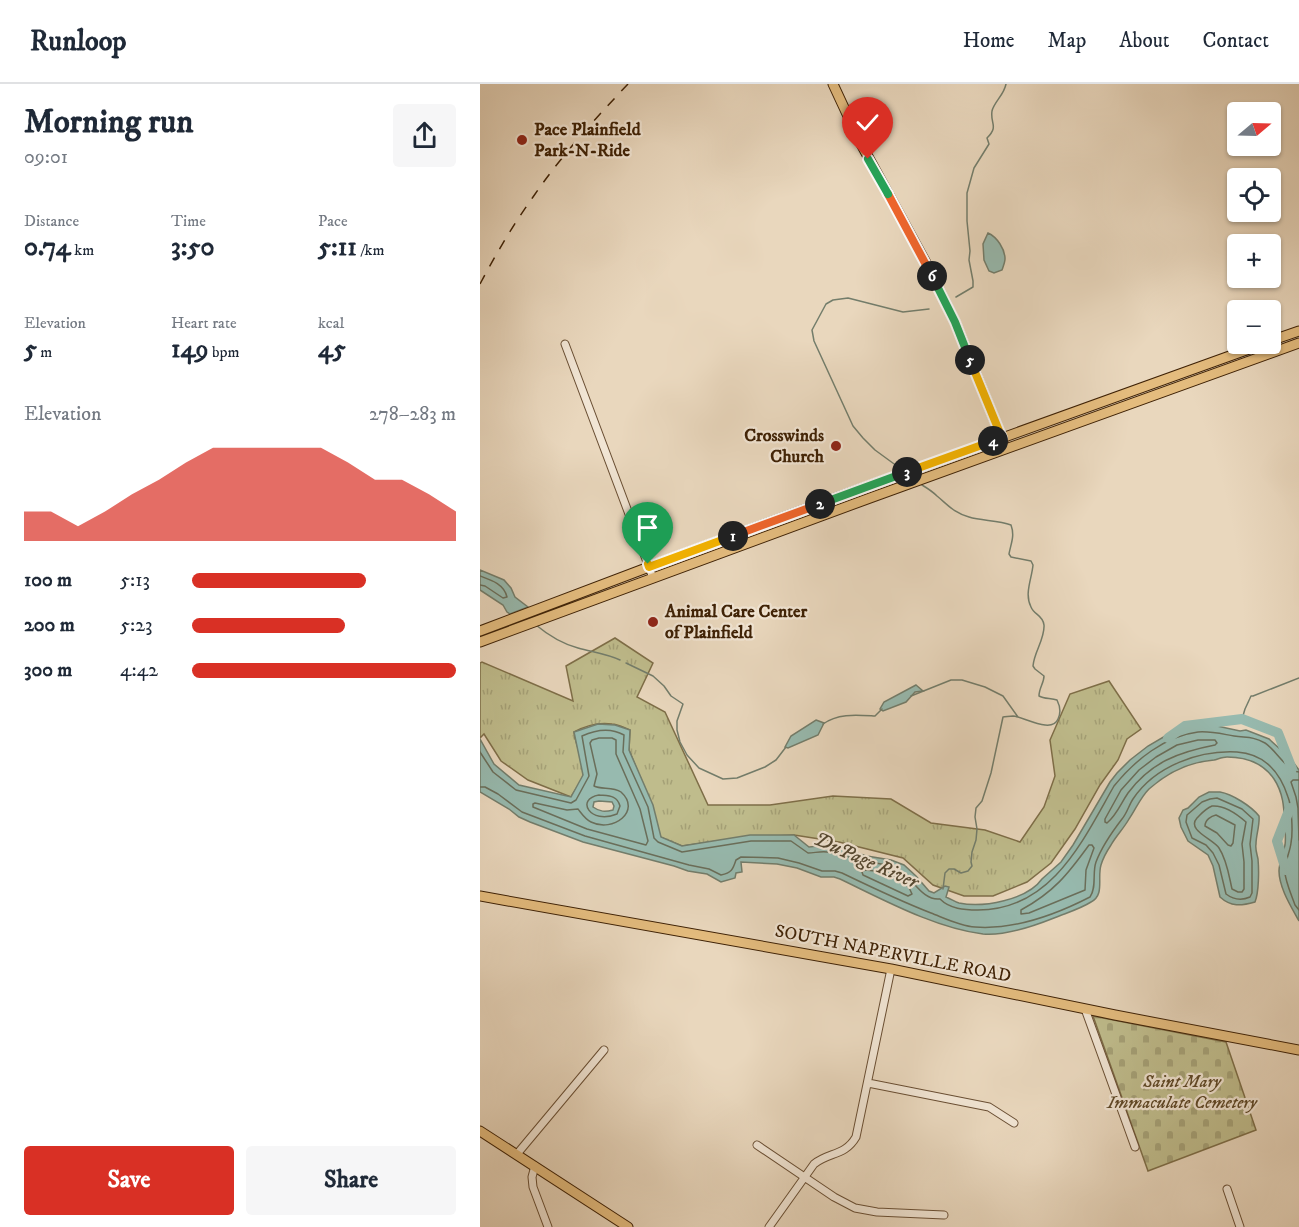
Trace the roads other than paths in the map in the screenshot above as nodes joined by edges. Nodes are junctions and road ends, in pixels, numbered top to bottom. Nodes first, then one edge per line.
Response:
1 (833, 84) edge
2 (1299, 331) edge
3 (1281, 337) edge
4 (1299, 343) edge
5 (566, 344) dead end
6 (1235, 354) edge
7 (1002, 438) junction
8 (1006, 449) junction
9 (827, 501) junction
10 (831, 512) junction
11 (649, 567) junction
12 (653, 578) junction
13 (480, 631) edge
14 (480, 642) edge
15 (480, 896) edge
16 (891, 969) junction
17 (1085, 1009) junction
18 (604, 1050) dead end
19 (1299, 1050) edge
20 (868, 1083) junction
21 (1014, 1123) dead end
22 (480, 1131) edge
23 (757, 1145) dead end
24 (1135, 1147) dead end
25 (517, 1154) junction
26 (535, 1166) junction
27 (804, 1177) junction
28 (1227, 1189) dead end
29 (944, 1215) dead end
30 (548, 1227) edge
31 (628, 1227) edge
32 (769, 1227) edge
33 (1240, 1227) edge

1 - 7 main road
2 - 3 main road
4 - 8 main road
5 - 11 street
6 - 7 main road
7 - 8 main road
7 - 9 main road
8 - 10 main road
9 - 10 main road
9 - 11 main road
10 - 12 main road
11 - 12 street
11 - 13 main road
12 - 14 main road
15 - 16 main road, SOUTH NAPERVILLE ROAD
16 - 17 main road, SOUTH NAPERVILLE ROAD
16 - 20 street
17 - 19 main road, SOUTH NAPERVILLE ROAD
17 - 24 street
18 - 25 street
20 - 21 street
20 - 27 street
22 - 25 main road
23 - 27 street
25 - 26 main road
26 - 30 street
26 - 31 main road
27 - 29 street
27 - 32 street
28 - 33 street

